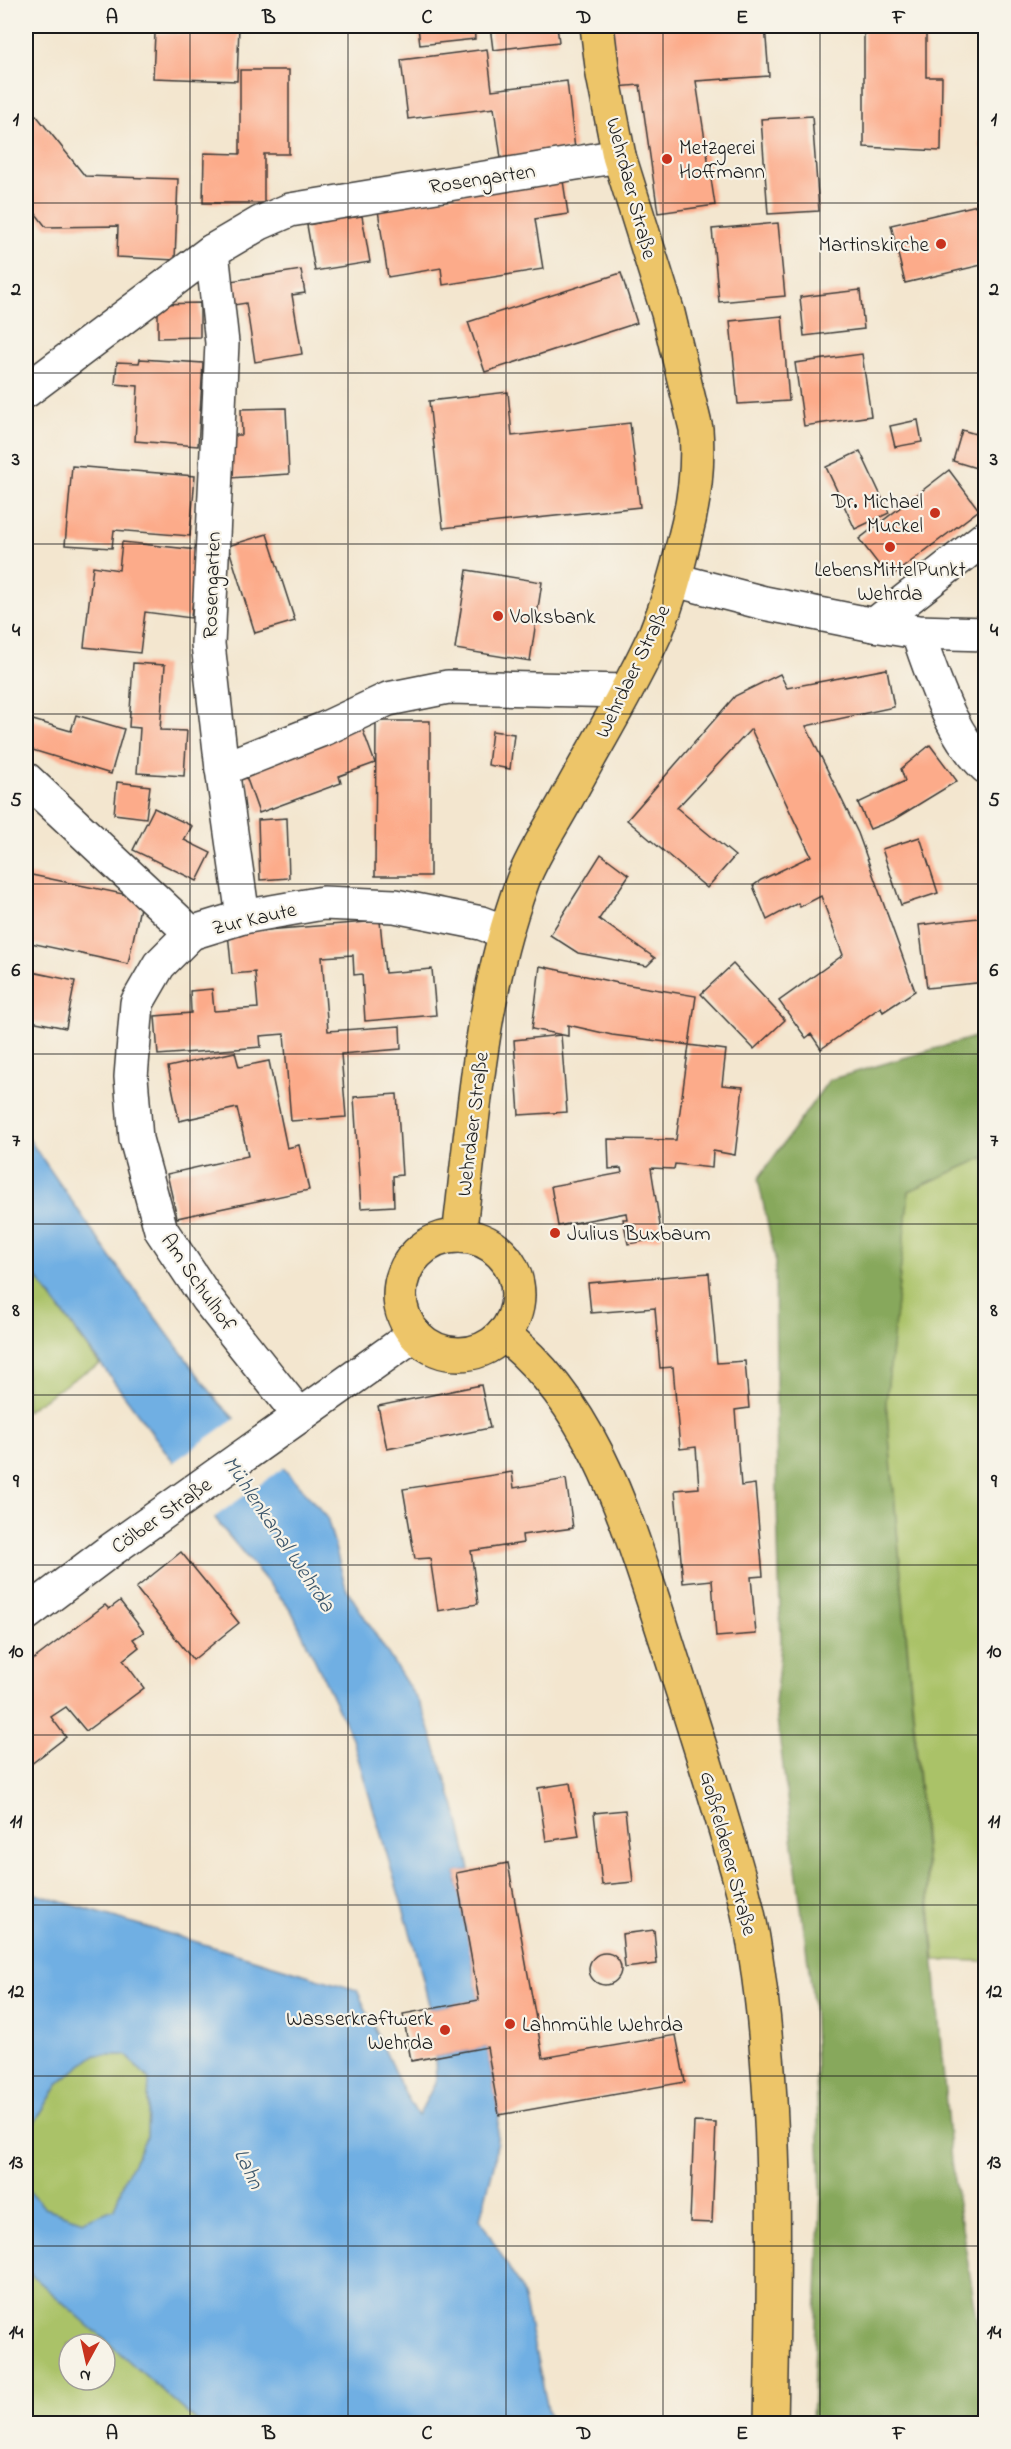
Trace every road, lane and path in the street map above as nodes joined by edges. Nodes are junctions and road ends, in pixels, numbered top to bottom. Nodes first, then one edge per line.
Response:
1 (597, 26) edge
2 (620, 156) junction
3 (212, 251) junction
4 (26, 391) edge
5 (986, 537) edge
6 (675, 580) junction
7 (874, 625) junction
8 (917, 632) junction
9 (986, 634) edge
10 (626, 691) junction
11 (986, 767) edge
12 (222, 769) junction
13 (26, 779) edge
14 (243, 917) junction
15 (505, 932) junction
16 (191, 933) junction
17 (459, 1236) junction
18 (414, 1334) junction
19 (503, 1334) junction
20 (287, 1426) junction
21 (26, 1614) edge
22 (771, 2424) edge

1 - 2 main road, Wehrdaer Straße
2 - 3 street, Rosengarten
2 - 6 main road, Wehrdaer Straße
3 - 4 street, Rosengarten
3 - 12 street, Rosengarten
5 - 7 street
6 - 7 street
6 - 10 main road, Wehrdaer Straße
7 - 8 street
8 - 9 street
8 - 11 street
10 - 12 street
10 - 15 main road, Wehrdaer Straße
12 - 14 street, Rosengarten
13 - 16 street, Zur Kaute
14 - 15 street, Zur Kaute
14 - 16 street, Zur Kaute
15 - 17 main road, Wehrdaer Straße
16 - 20 street, Am Schulhof
17 - 18 main road
17 - 19 main road
18 - 19 main road
18 - 20 street, Cölber Straße
19 - 22 main road, Goßfeldener Straße
20 - 21 street, Cölber Straße

